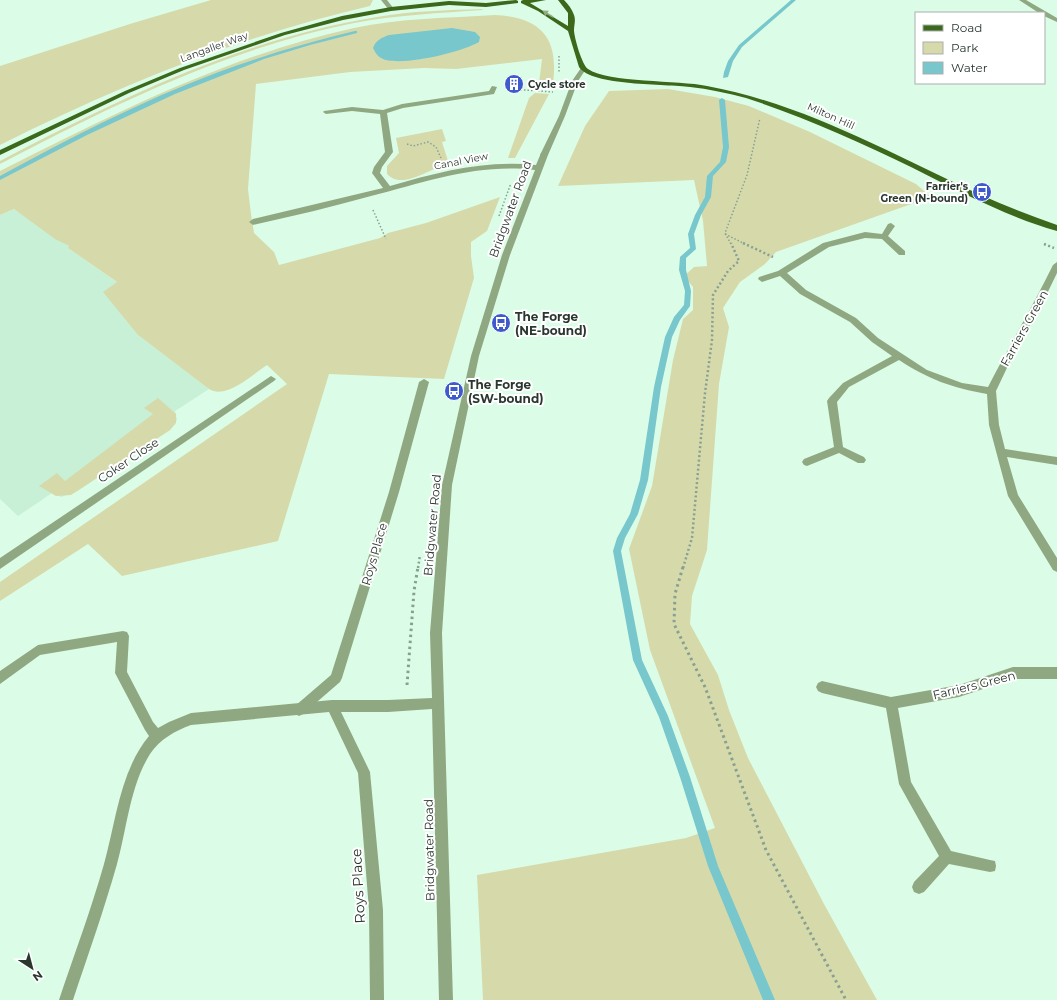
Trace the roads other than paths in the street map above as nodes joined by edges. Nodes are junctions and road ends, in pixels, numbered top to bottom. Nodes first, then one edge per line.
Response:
1 (384, 0) edge
2 (458, 0) edge
3 (543, 0) edge
4 (561, 0) edge
5 (1022, 0) edge
6 (513, 1) edge
7 (523, 2) junction
8 (449, 3) junction
9 (391, 9) junction
10 (1041, 12) edge
11 (1045, 14) edge
12 (1057, 20) edge
13 (571, 30) junction
14 (583, 69) junction
15 (494, 87) dead end
16 (326, 112) dead end
17 (383, 112) junction
18 (0, 153) edge
19 (539, 168) junction
20 (388, 189) junction
21 (253, 222) dead end
22 (891, 226) dead end
23 (1057, 228) edge
24 (884, 237) junction
25 (902, 253) dead end
26 (1057, 265) edge
27 (781, 273) junction
28 (762, 279) dead end
29 (899, 356) junction
30 (271, 379) dead end
31 (424, 382) dead end
32 (991, 391) junction
33 (839, 449) junction
34 (1001, 452) junction
35 (861, 460) dead end
36 (1057, 461) edge
37 (807, 462) dead end
38 (0, 564) edge
39 (1057, 567) edge
40 (1057, 673) edge
41 (0, 678) edge
42 (822, 687) dead end
43 (437, 703) junction
44 (891, 703) junction
45 (332, 706) junction
46 (299, 710) junction
47 (157, 736) junction
48 (947, 857) junction
49 (990, 866) dead end
50 (919, 887) dead end
51 (66, 1000) edge
52 (377, 1000) edge
53 (446, 1000) edge

1 - 9 street
2 - 8 main road, Langaller Way
3 - 7 main road, Langaller Way
4 - 13 main road
5 - 10 street
6 - 7 main road, Langaller Way
6 - 8 main road, Langaller Way
13 -> 7 main road
8 - 9 main road, Langaller Way
9 - 18 main road, Langaller Way
11 - 12 street
13 - 14 main road
14 - 19 street, Bridgwater Road
14 - 23 main road, Milton Hill
15 - 17 street
16 - 17 street
17 - 20 street
19 - 20 street, Canal View
19 - 43 street, Bridgwater Road
20 - 21 street, Canal View
22 - 24 street
24 - 25 street
24 - 27 street
26 - 32 street, Farriers Green
27 - 28 street
27 - 29 street
29 - 32 street
29 - 33 street
30 - 38 street, Coker Close
31 - 46 street, Roys Place
32 - 34 street
33 - 35 street
33 - 37 street
34 - 36 street
34 - 39 street
40 - 44 street, Farriers Green
41 - 47 street
42 - 44 street, Farriers Green
43 - 45 street
43 - 53 street, Bridgwater Road
44 - 48 street
45 - 46 street
45 - 52 street, Roys Place
46 - 47 street
47 - 51 street
48 - 49 street
48 - 50 street

